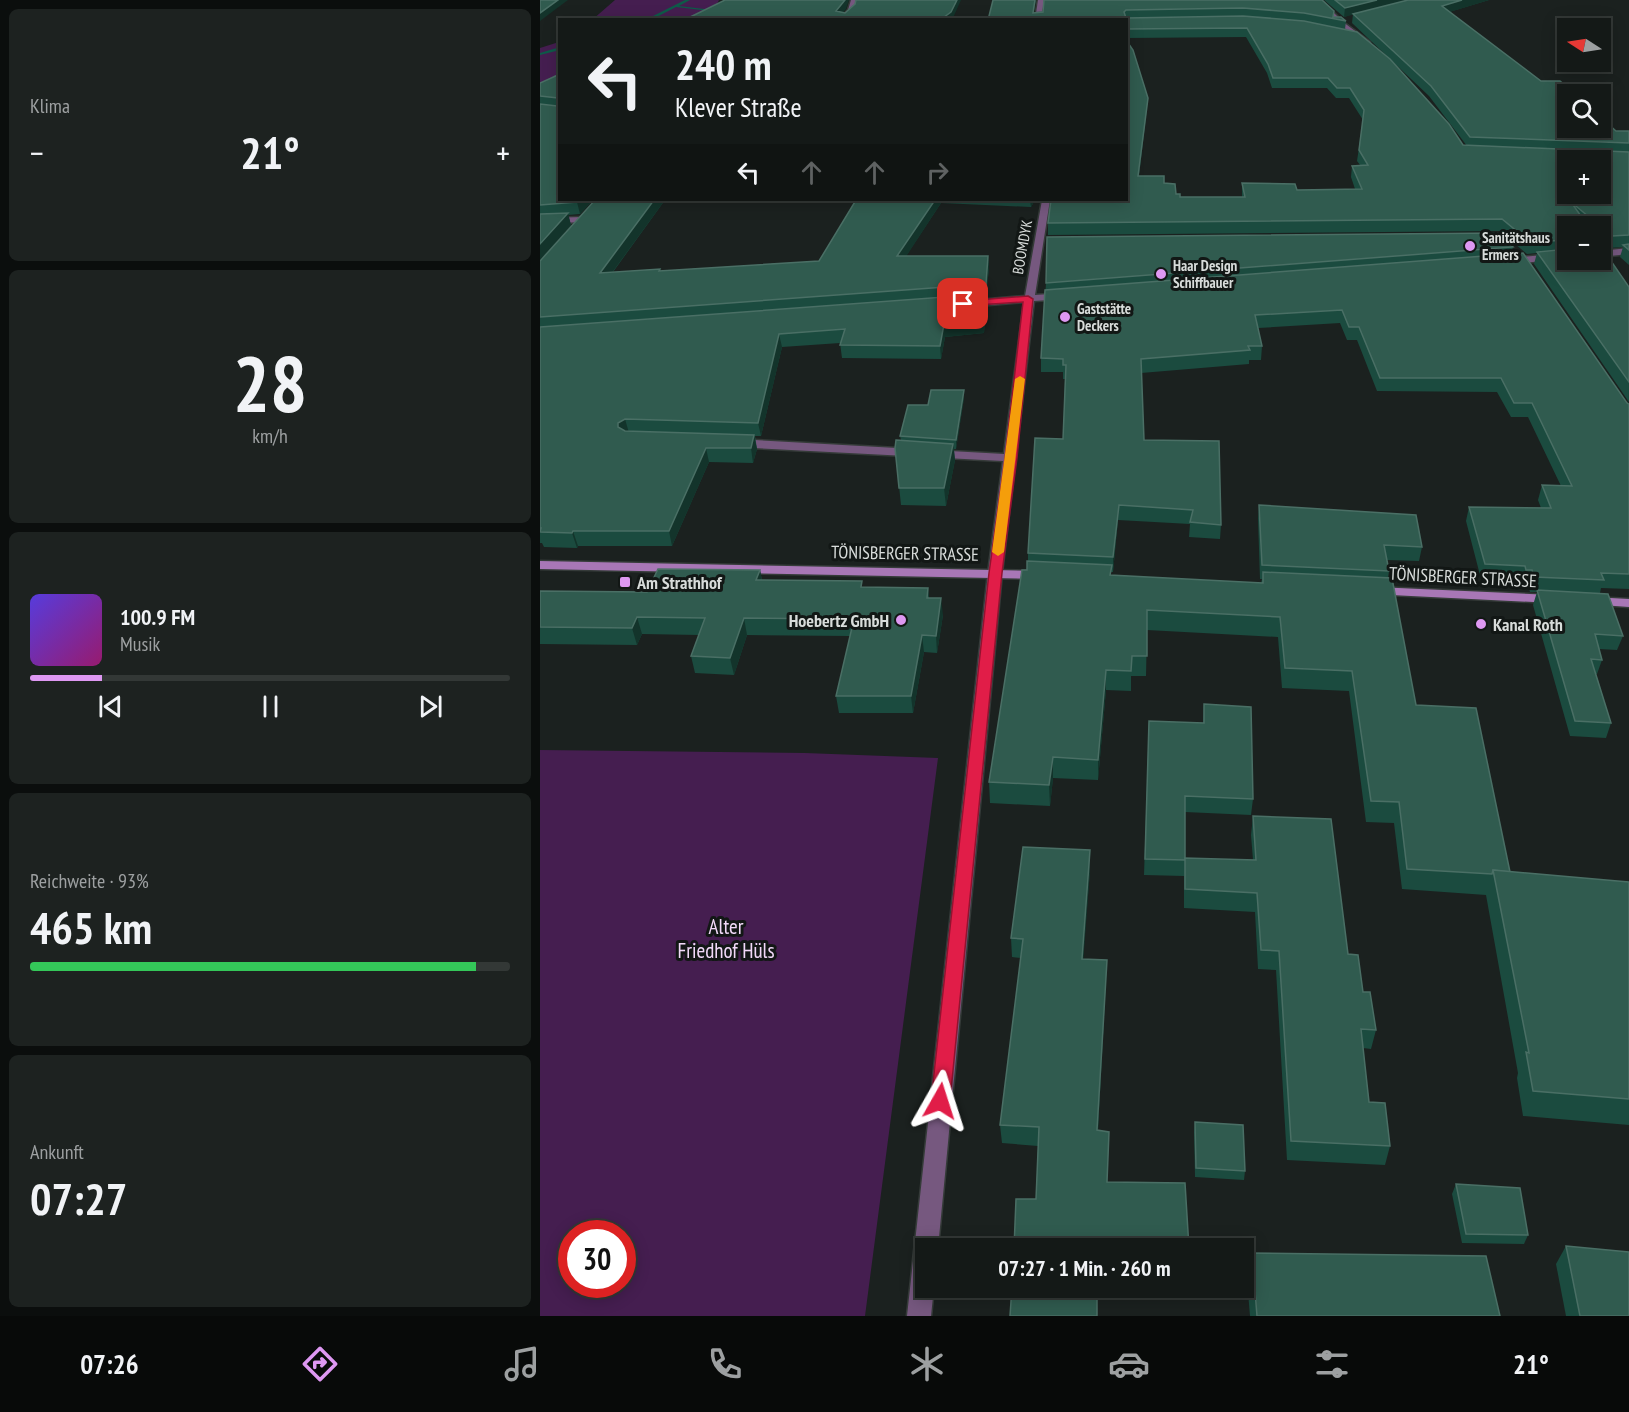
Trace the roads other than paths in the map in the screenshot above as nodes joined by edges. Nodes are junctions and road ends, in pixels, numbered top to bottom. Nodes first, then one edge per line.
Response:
1 (854, 0) edge
2 (1041, 0) edge
3 (1318, 0) edge
4 (844, 18) edge
5 (1038, 18) edge
6 (1350, 20) edge
7 (1332, 23) edge
8 (1341, 23) junction
9 (1342, 34) edge
10 (1362, 38) junction
11 (1377, 52) edge
12 (1046, 201) edge
13 (540, 221) edge
14 (575, 227) edge
15 (1038, 240) junction
16 (1050, 240) edge
17 (1629, 251) edge
18 (1611, 253) edge
19 (1520, 256) junction
20 (1557, 256) edge
21 (1501, 261) edge
22 (1531, 269) edge
23 (1076, 295) edge
24 (1028, 299) junction
25 (958, 304) edge
26 (723, 443) edge
27 (1011, 458) junction
28 (540, 565) edge
29 (995, 573) junction
30 (1054, 575) edge
31 (1359, 590) edge
32 (1629, 603) edge
33 (919, 1316) edge

1 - 4 street
2 - 5 street
3 - 8 street
6 - 8 street
7 - 8 street
8 - 10 street
9 - 10 street
10 - 11 street
12 - 15 street, BOOMDYK
13 - 14 street
15 - 16 street
15 - 24 street, BOOMDYK
17 - 18 street
19 - 20 street
19 - 21 street
19 - 22 street
23 - 24 street
24 - 25 street
24 - 27 street
26 - 27 street
27 - 29 street
28 - 29 street, TÖNISBERGER STRASSE
29 - 30 street, TÖNISBERGER STRASSE
29 - 33 street
31 - 32 street, TÖNISBERGER STRASSE

